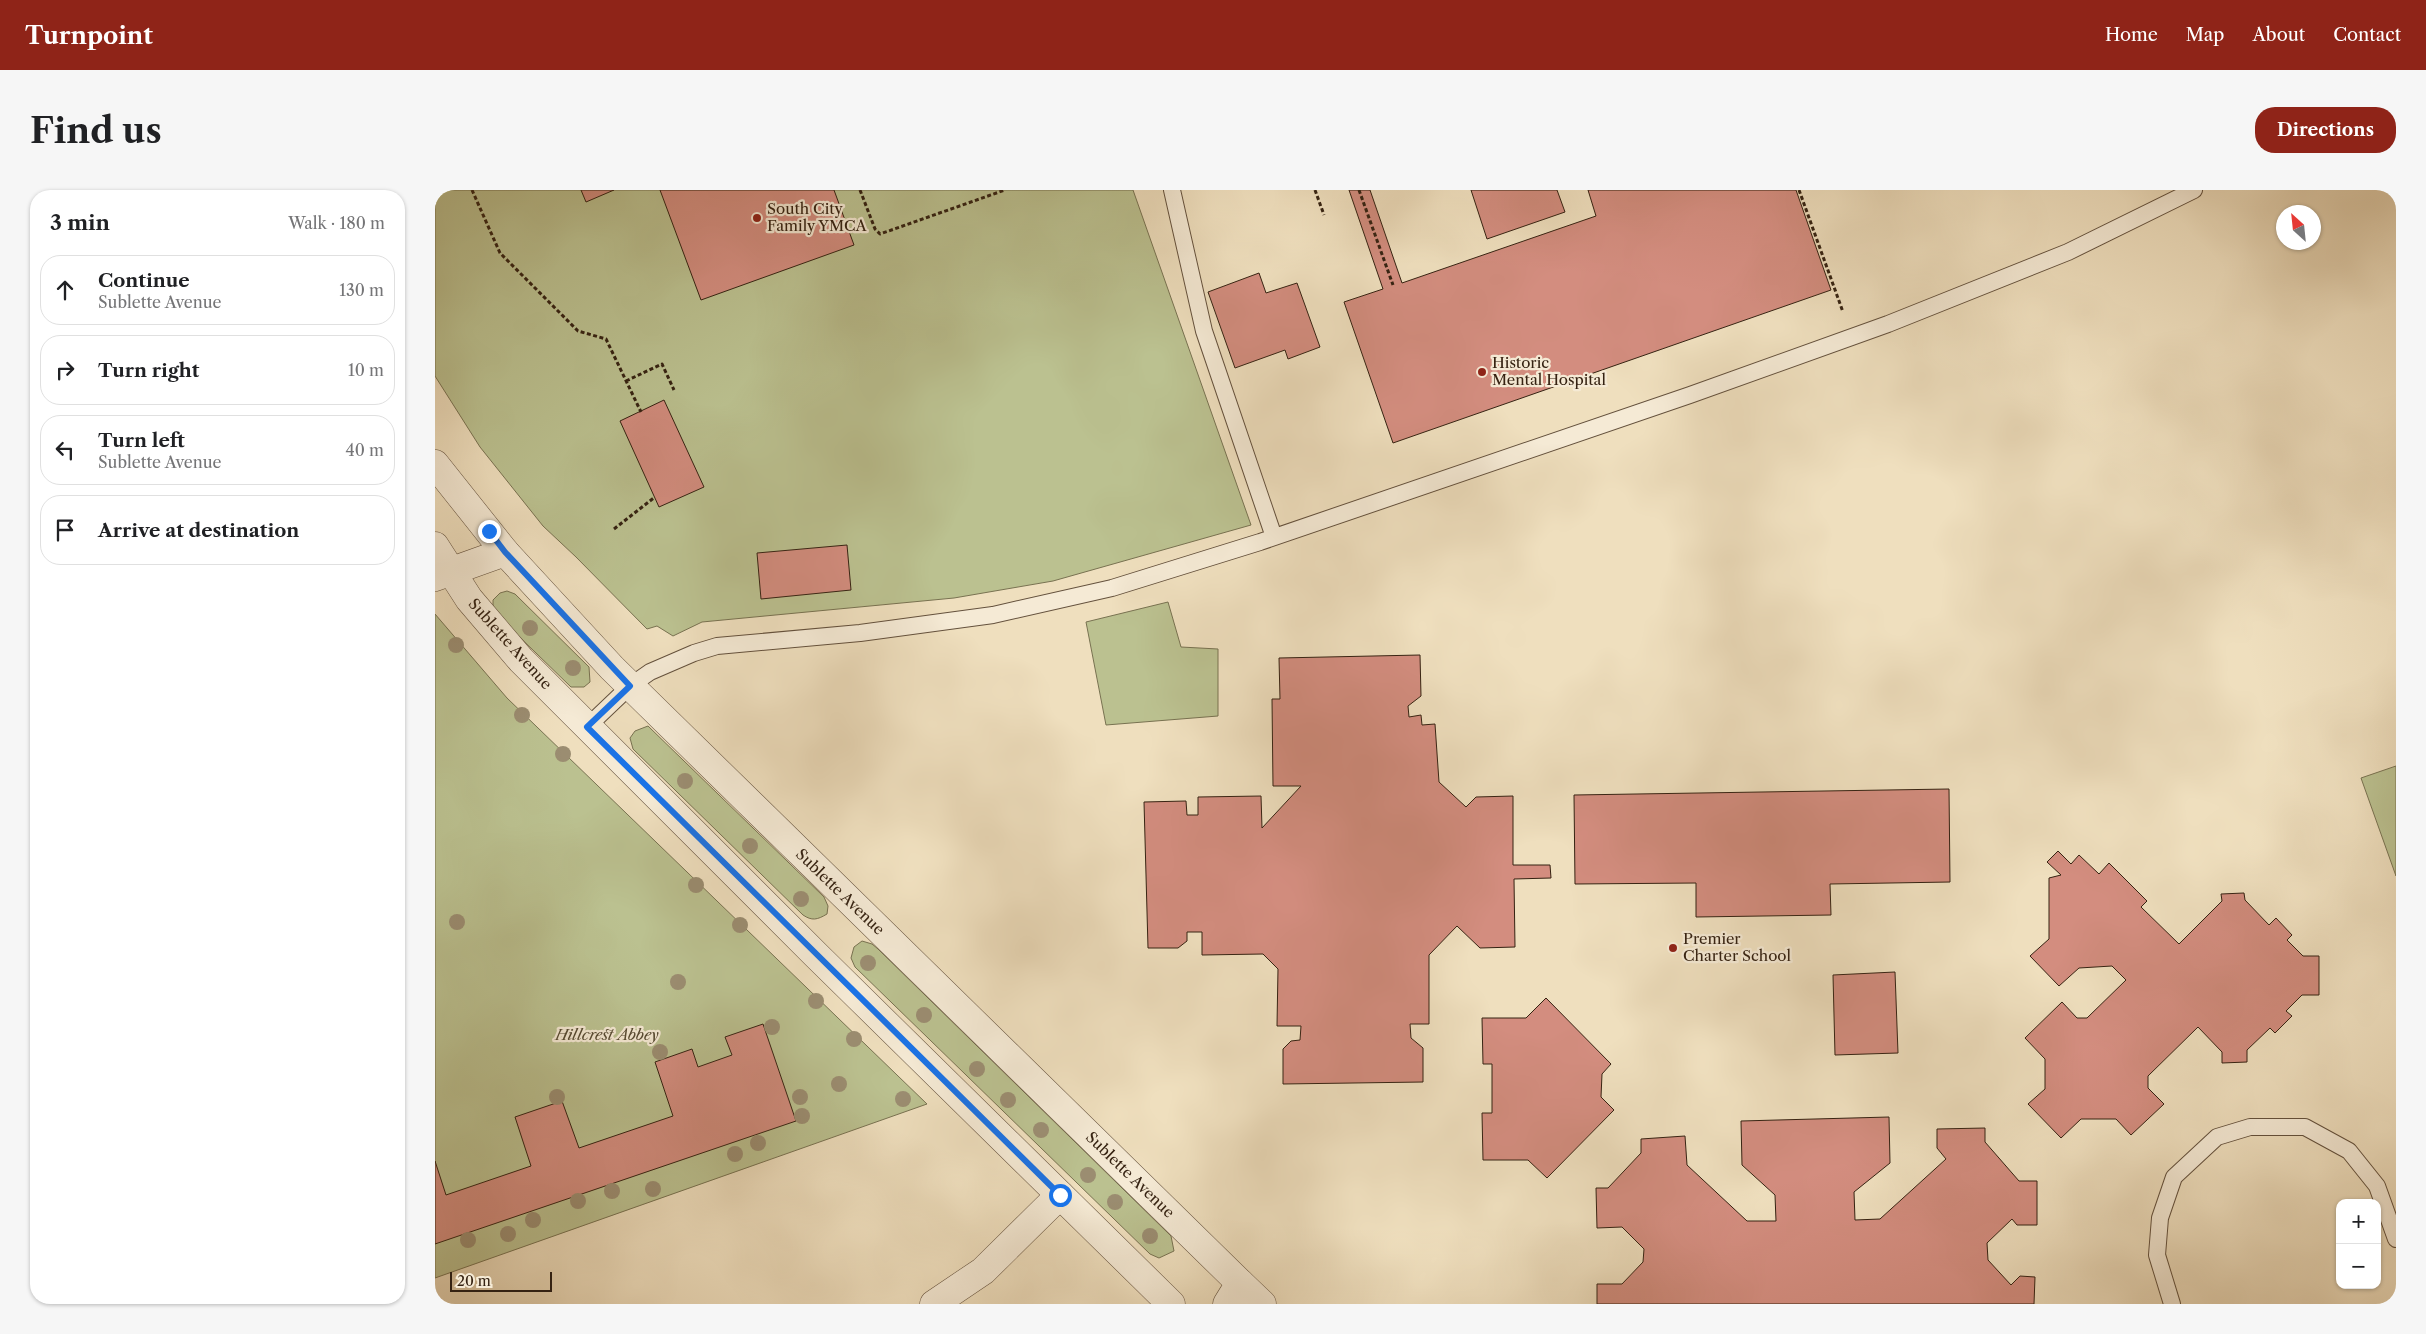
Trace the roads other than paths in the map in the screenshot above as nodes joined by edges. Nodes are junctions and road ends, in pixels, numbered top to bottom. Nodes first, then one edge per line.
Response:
1 (1172, 190) edge
2 (2193, 190) edge
3 (435, 464) edge
4 (1274, 537) junction
5 (435, 546) edge
6 (505, 552) junction
7 (442, 574) edge
8 (630, 686) junction
9 (587, 727) junction
10 (1060, 1195) junction
11 (2396, 1239) edge
12 (1234, 1294) edge
13 (934, 1304) edge
14 (1171, 1304) edge
15 (1261, 1304) edge
16 (2172, 1304) edge

1 - 4 lane
2 - 4 lane
3 - 6 street, Sublette Avenue
4 - 8 lane
5 - 7 street, Sublette Avenue
6 - 7 street
6 - 8 street, Sublette Avenue
7 - 9 street, Sublette Avenue
8 - 9 lane
8 - 12 street, Sublette Avenue
9 - 10 street, Sublette Avenue
10 - 13 street
10 - 14 street, Sublette Avenue
11 - 16 lane
12 - 15 street, Sublette Avenue

